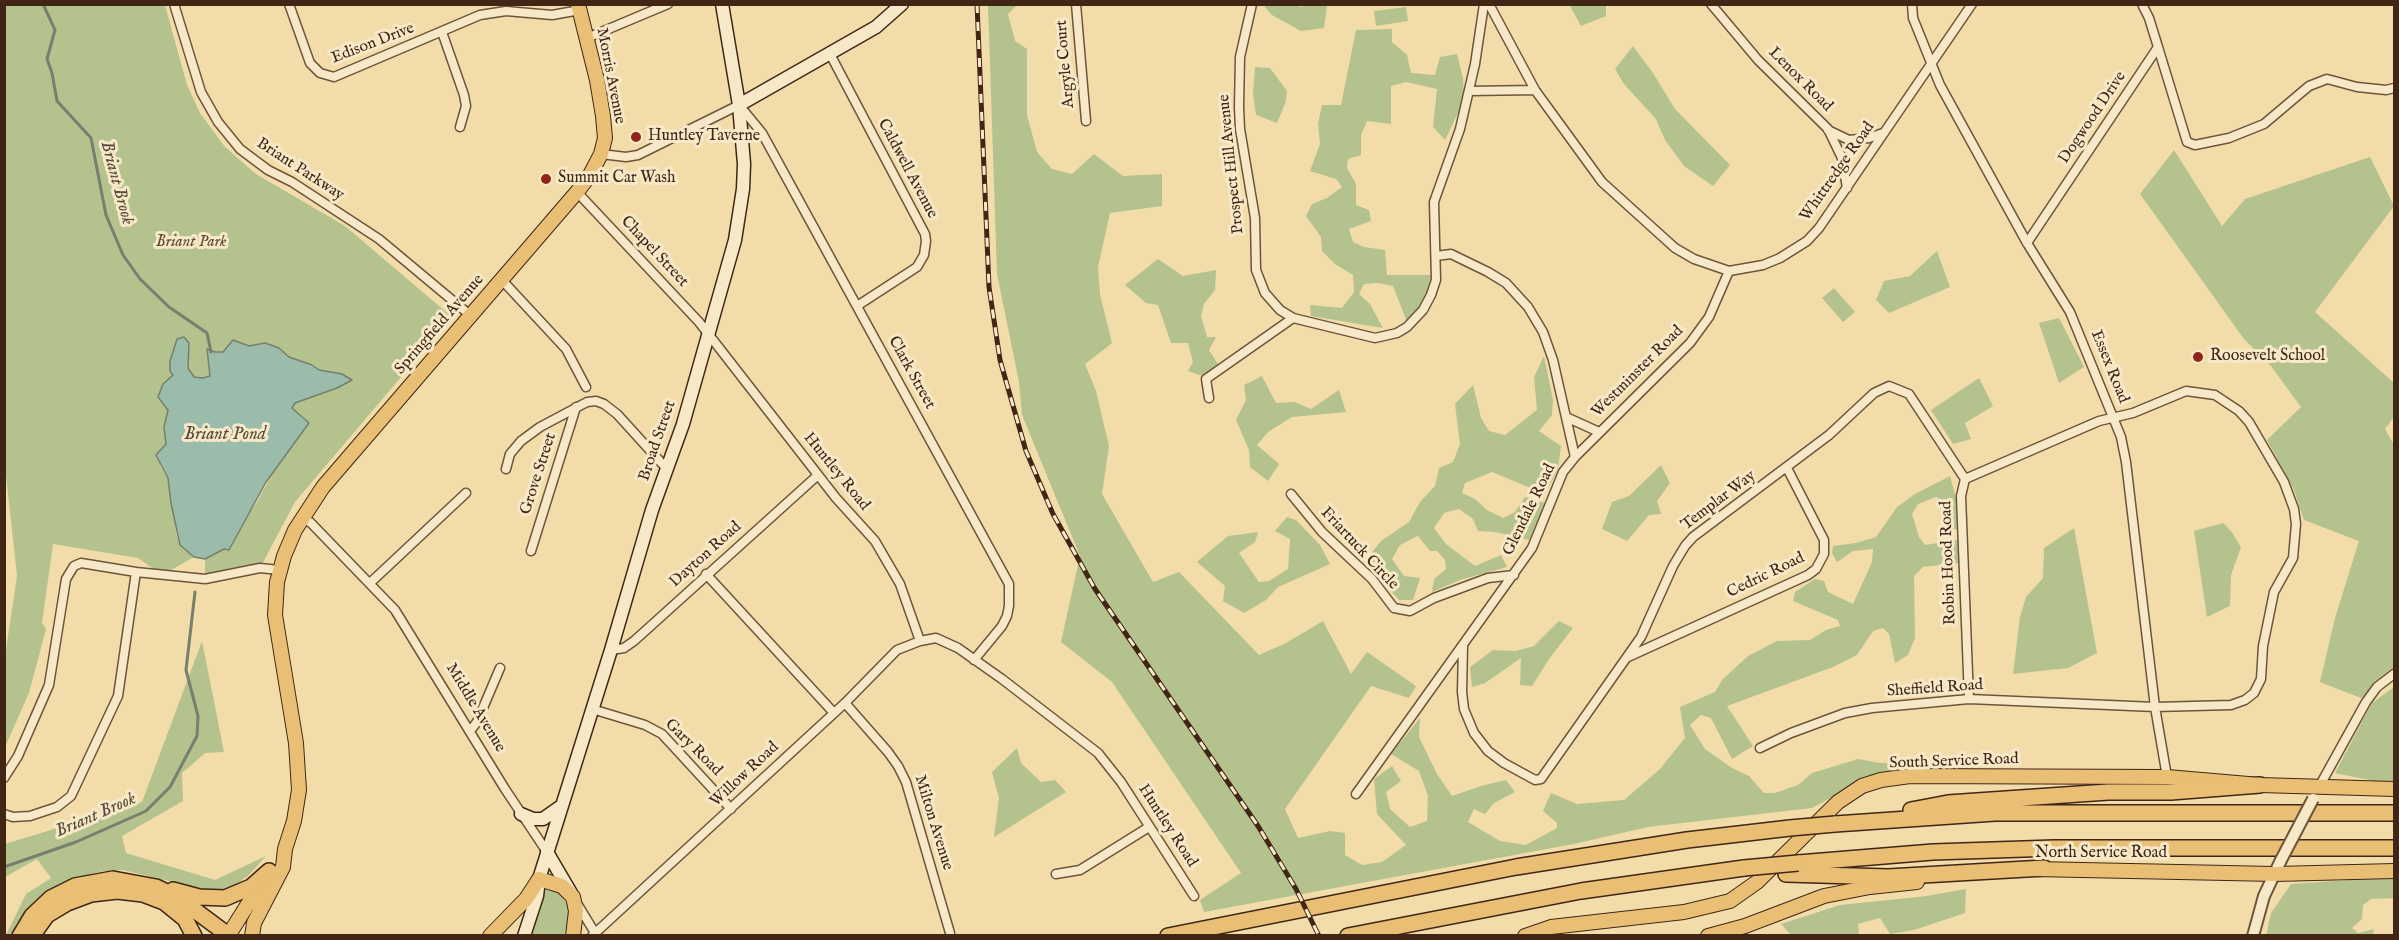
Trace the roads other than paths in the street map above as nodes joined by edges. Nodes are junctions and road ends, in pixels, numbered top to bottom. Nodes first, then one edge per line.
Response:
1 (174, 4) edge
2 (289, 4) edge
3 (668, 4) edge
4 (722, 4) edge
5 (902, 4) edge
6 (1076, 4) edge
7 (1252, 4) edge
8 (1486, 4) edge
9 (1712, 4) edge
10 (1912, 4) edge
11 (1972, 4) edge
12 (2142, 4) edge
13 (579, 7) edge
14 (442, 32) junction
15 (587, 38) junction
16 (2158, 47) junction
17 (830, 54) junction
18 (1932, 66) junction
19 (2394, 88) edge
20 (1535, 90) junction
21 (1469, 92) junction
22 (739, 105) junction
23 (1086, 121) dead end
24 (460, 127) dead end
25 (1828, 129) junction
26 (1883, 133) junction
27 (602, 154) junction
28 (1847, 188) junction
29 (577, 192) junction
30 (2026, 243) junction
31 (1436, 256) junction
32 (1729, 271) junction
33 (501, 279) junction
34 (857, 306) junction
35 (470, 315) junction
36 (1293, 318) junction
37 (708, 333) junction
38 (586, 387) dead end
39 (1209, 398) dead end
40 (576, 407) junction
41 (1566, 417) junction
42 (2113, 418) junction
43 (1599, 432) junction
44 (1575, 457) junction
45 (1787, 468) junction
46 (506, 469) dead end
47 (667, 469) junction
48 (818, 475) junction
49 (1965, 479) junction
50 (466, 493) dead end
51 (1291, 494) dead end
52 (303, 518) junction
53 (531, 551) dead end
54 (279, 570) junction
55 (136, 572) junction
56 (706, 574) junction
57 (1514, 575) junction
58 (370, 583) junction
59 (920, 641) junction
60 (1463, 646) junction
61 (611, 650) junction
62 (1627, 658) junction
63 (974, 660) junction
64 (500, 668) dead end
65 (2394, 674) edge
66 (1969, 699) junction
67 (845, 703) junction
68 (2155, 707) junction
69 (592, 709) junction
70 (834, 713) junction
71 (470, 731) junction
72 (1760, 748) dead end
73 (2167, 777) junction
74 (4, 778) edge
75 (2260, 785) junction
76 (2394, 789) edge
77 (2316, 793) junction
78 (1356, 794) dead end
79 (561, 807) junction
80 (731, 809) junction
81 (2394, 813) edge
82 (4, 814) edge
83 (521, 814) junction
84 (1835, 824) junction
85 (1149, 827) junction
86 (2394, 848) edge
87 (285, 849) junction
88 (547, 852) junction
89 (1744, 868) junction
90 (2044, 868) junction
91 (269, 871) junction
92 (2394, 871) edge
93 (1056, 874) dead end
94 (2275, 874) junction
95 (538, 879) junction
96 (156, 887) junction
97 (1194, 896) dead end
98 (573, 897) junction
99 (1747, 931) edge
100 (950, 933) dead end
101 (594, 934) edge
102 (229, 935) edge
103 (20, 936) edge
104 (32, 936) edge
105 (194, 936) edge
106 (252, 936) edge
107 (490, 936) edge
108 (524, 936) edge
109 (573, 936) edge
110 (1168, 936) edge
111 (1348, 936) edge
112 (1525, 936) edge
113 (1708, 936) edge
114 (2253, 936) edge

1 - 35 street, Briant Parkway
2 - 14 street, Edison Drive
3 - 15 street
4 - 22 main road, Broad Street
5 - 17 main road
6 - 23 street, Argyle Court
7 - 36 street, Prospect Hill Avenue
8 - 20 street, Whittredge Road
8 - 21 street, Prospect Hill Avenue
9 - 25 street, Lenox Road
10 - 18 street, Essex Road
11 - 18 street, Whittredge Road
12 - 16 street
13 - 14 street, Edison Drive
13 - 15 main road, Morris Avenue
14 - 24 street
15 - 27 main road, Morris Avenue
16 - 19 street
16 - 30 street, Dogwood Drive
17 - 22 main road
17 - 34 street, Caldwell Avenue
18 - 26 street, Whittredge Road
18 - 30 street, Essex Road
20 - 21 street
20 - 32 street, Whittredge Road
21 - 31 street, Prospect Hill Avenue
22 - 27 street
22 - 34 street, Clark Street
22 - 37 main road, Broad Street
25 - 26 street
25 - 28 street, Lenox Road
26 - 28 street, Whittredge Road
27 - 29 main road, Springfield Avenue
28 - 32 street, Whittredge Road
29 - 33 main road, Springfield Avenue
29 - 37 street, Chapel Street
30 - 42 street, Essex Road
31 - 36 street, Prospect Hill Avenue
31 - 41 street, Glendale Road
32 - 43 street, Westminster Road
33 - 35 main road, Springfield Avenue
33 - 38 street
34 - 63 street, Clark Street
35 - 52 main road, Springfield Avenue
36 - 39 street
37 - 47 main road, Broad Street
37 - 48 street, Huntley Road
40 - 46 street
40 - 47 street
40 - 53 street, Grove Street
41 - 43 street
41 - 44 street, Glendale Road
42 - 49 street, Robin Hood Road
42 - 68 street, Essex Road
42 - 68 street, Robin Hood Road
43 - 44 street, Westminster Road
44 - 57 street, Glendale Road
45 - 49 street, Templar Way
45 - 62 street, Templar Way
45 - 62 street, Cedric Road
47 - 61 main road, Broad Street
48 - 56 street, Dayton Road
48 - 59 street, Huntley Road
49 - 66 street, Robin Hood Road
50 - 58 street
51 - 57 street, Friartuck Circle
52 - 54 main road, Springfield Avenue
52 - 58 street, Middle Avenue
54 - 55 street
54 - 87 main road, Springfield Avenue
55 - 74 street
55 - 82 street
56 - 61 street, Dayton Road
56 - 70 street
57 - 60 street, Glendale Road
58 - 71 street, Middle Avenue
59 - 63 street, Huntley Road
59 - 67 street, Willow Road
60 - 62 street, Templar Way
60 - 78 street, Glendale Road
61 - 69 main road, Broad Street
63 - 85 street, Huntley Road
64 - 71 street
65 - 77 street
66 - 68 street, Sheffield Road
66 - 72 street, Sheffield Road
67 - 70 street, Willow Road
67 - 100 street, Milton Avenue
68 - 73 street, Essex Road
69 - 79 main road, Broad Street
69 - 80 street, Gary Road
70 - 80 street, Willow Road
71 - 83 street, Middle Avenue
73 - 75 main road, South Service Road
73 - 112 main road, South Service Road
75 - 77 main road, South Service Road
75 - 84 highway
76 - 77 main road, South Service Road
77 - 94 street, bridge
79 - 83 main road
79 - 88 main road, Broad Street
80 - 101 street, Willow Road
81 - 84 highway
83 - 88 street, Middle Avenue
84 - 110 highway, bridge
85 - 93 street
85 - 97 street, Huntley Road
86 - 89 highway, bridge
87 - 91 main road, Springfield Avenue
87 - 106 main road, Springfield Avenue
88 - 95 main road, Broad Street
88 - 98 main road, Middle Avenue
89 - 90 highway, bridge
89 - 111 highway
90 - 94 main road, North Service Road
90 - 99 main road, North Service Road
91 - 96 highway
91 - 102 main road, Springfield Avenue
92 - 94 main road, North Service Road
94 - 114 street
95 - 98 main road
95 - 107 main road, Broad Street
95 - 108 main road, Broad Street
96 - 102 highway
96 - 103 highway
98 - 101 street, Middle Avenue
98 - 109 main road
99 - 113 main road, North Service Road
104 - 105 highway

